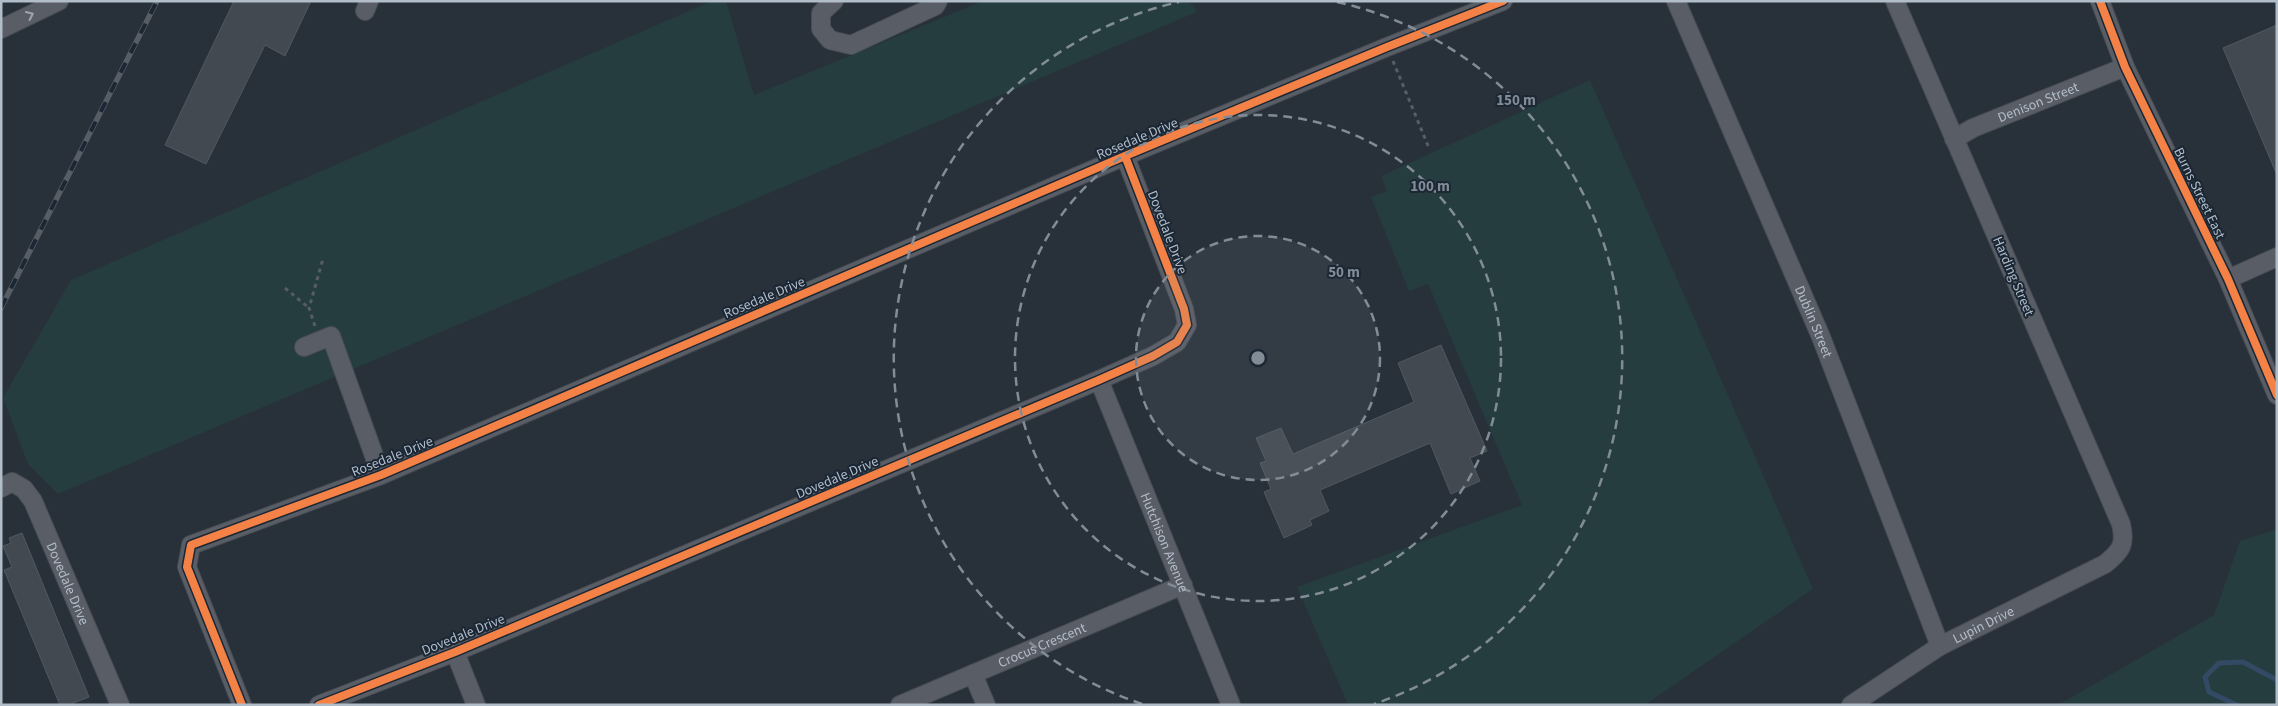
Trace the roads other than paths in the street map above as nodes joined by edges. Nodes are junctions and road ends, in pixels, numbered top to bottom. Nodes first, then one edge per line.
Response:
1 (59, 1) edge
2 (834, 1) edge
3 (938, 1) edge
4 (1503, 1) edge
5 (1676, 1) edge
6 (1895, 1) edge
7 (2100, 1) edge
8 (1, 28) edge
9 (2125, 67) junction
10 (1954, 139) junction
11 (1125, 156) junction
12 (2277, 257) edge
13 (2228, 279) junction
14 (312, 344) road end
15 (1099, 380) junction
16 (2277, 395) edge
17 (381, 475) junction
18 (1, 488) edge
19 (2120, 551) joint
20 (1183, 585) junction
21 (1940, 646) junction
22 (455, 652) junction
23 (973, 674) junction
24 (120, 705) edge
25 (242, 705) edge
26 (319, 705) edge
27 (476, 705) edge
28 (900, 705) edge
29 (986, 705) edge
30 (1231, 705) edge
31 (1851, 705) edge

8 -> 1 street
2 - 3 street
4 - 11 street, Rosedale Drive
5 - 21 street, Dublin Street
6 - 10 street, Harding Street
7 - 9 street, Burns Street East
9 - 10 street, Denison Street
9 - 13 street, Burns Street East
10 - 19 street, Harding Street
11 - 15 street, Dovedale Drive
11 - 17 street, Rosedale Drive
12 - 13 street
13 - 16 street, Burns Street East
14 - 17 street
15 - 20 street, Hutchison Avenue
15 - 22 street, Dovedale Drive
17 - 25 street, Rosedale Drive
18 - 24 street, Dovedale Drive
19 - 21 street, Lupin Drive
20 - 23 street, Crocus Crescent
20 - 30 street, Hutchison Avenue
21 - 31 street, Lupin Drive
22 - 26 street, Dovedale Drive
22 - 27 street
23 - 28 street, Crocus Crescent
23 - 29 street

